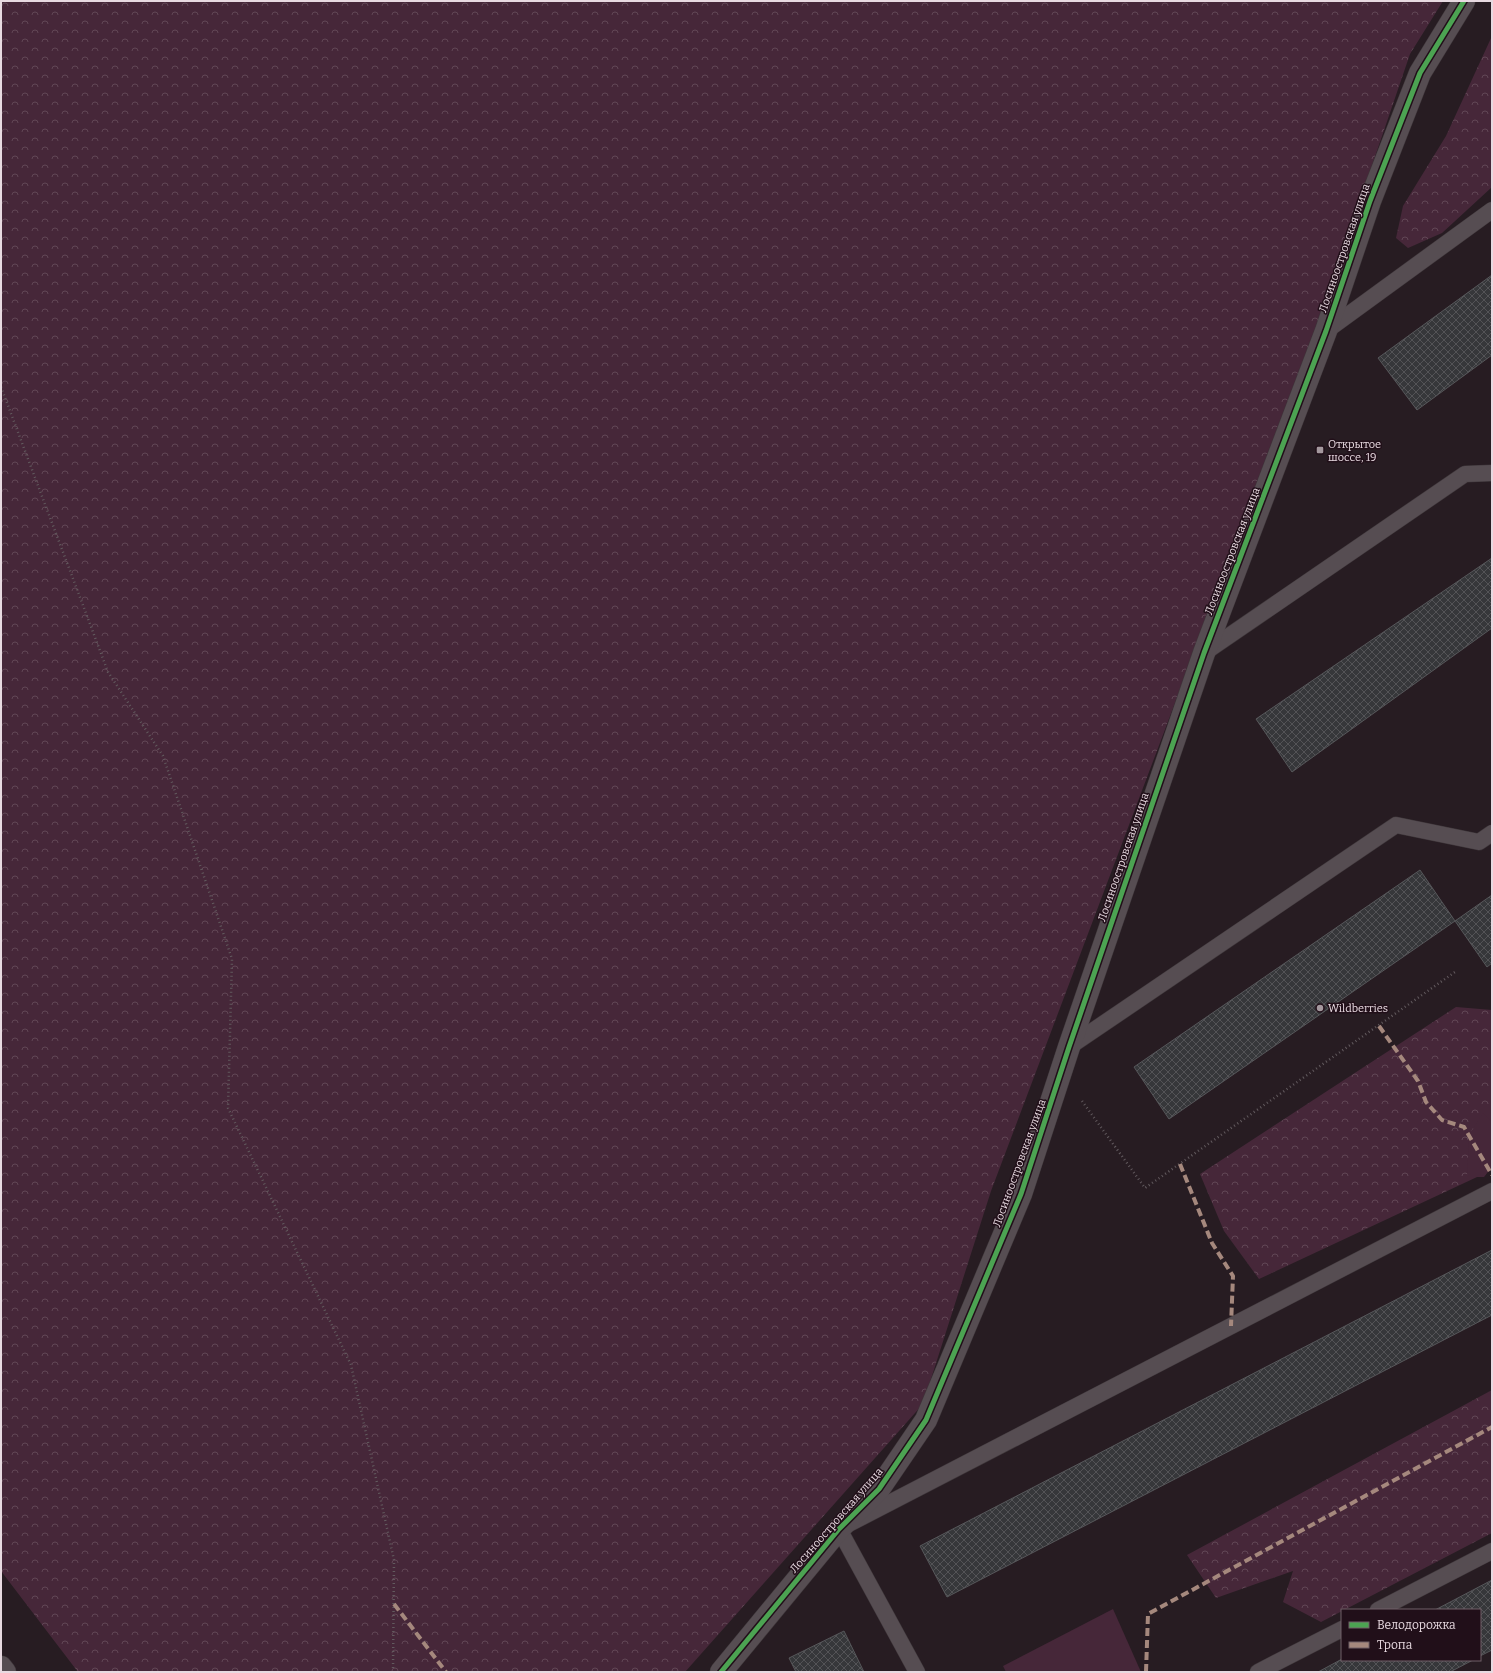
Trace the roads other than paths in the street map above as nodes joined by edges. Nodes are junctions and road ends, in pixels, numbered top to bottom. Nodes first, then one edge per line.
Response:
1 (1464, 1) edge
2 (1492, 210) edge
3 (1326, 331) junction
4 (1492, 473) edge
5 (1204, 653) junction
6 (1492, 833) edge
7 (1069, 1047) junction
8 (1492, 1191) edge
9 (839, 1529) junction
10 (1492, 1552) edge
11 (1380, 1609) edge
12 (1341, 1630) edge
13 (1, 1667) edge
14 (4, 1672) edge
15 (721, 1672) edge
16 (917, 1672) edge
17 (1258, 1672) edge

1 - 3 street, Лосиноостровская улица
2 - 3 lane
3 - 5 street, Лосиноостровская улица
4 - 5 lane
5 - 7 street, Лосиноостровская улица
6 - 7 lane
7 - 9 street, Лосиноостровская улица
8 - 9 lane
9 - 15 street, Лосиноостровская улица
9 - 16 lane
10 - 11 lane
12 - 17 lane
13 - 14 street

